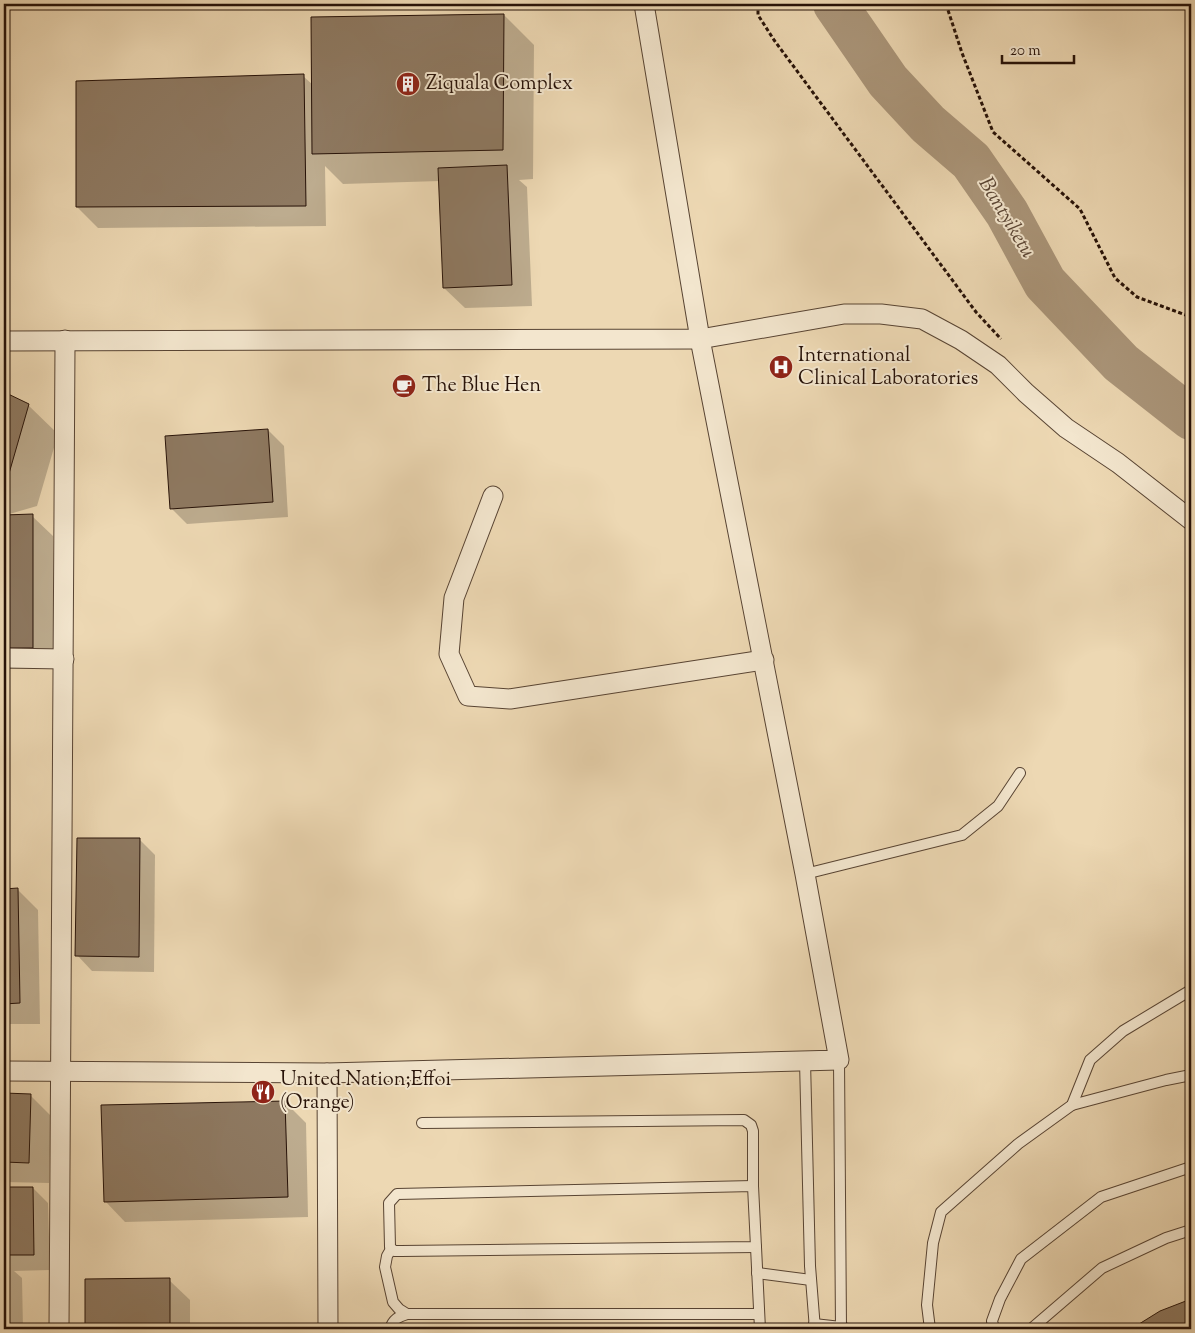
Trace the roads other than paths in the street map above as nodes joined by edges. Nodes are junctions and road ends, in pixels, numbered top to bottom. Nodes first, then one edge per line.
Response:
1 (644, 4) edge
2 (700, 339) junction
3 (4, 340) edge
4 (64, 340) junction
5 (493, 496) dead end
6 (1191, 520) edge
7 (4, 658) edge
8 (64, 659) junction
9 (764, 660) junction
10 (1020, 773) dead end
11 (805, 874) junction
12 (1191, 990) edge
13 (839, 1060) junction
14 (805, 1061) junction
15 (4, 1071) edge
16 (59, 1071) junction
17 (327, 1073) junction
18 (1191, 1075) edge
19 (1072, 1105) junction
20 (422, 1122) dead end
21 (1191, 1166) edge
22 (753, 1186) junction
23 (1191, 1230) edge
24 (756, 1247) junction
25 (392, 1249) junction
26 (757, 1273) junction
27 (811, 1280) junction
28 (408, 1314) junction
29 (758, 1314) junction
30 (814, 1326) edge
31 (843, 1328) edge
32 (58, 1329) edge
33 (328, 1329) edge
34 (390, 1329) edge
35 (760, 1329) edge
36 (930, 1329) edge
37 (994, 1329) edge
38 (1031, 1329) edge

1 - 2 street
2 - 4 street
2 - 6 street
2 - 9 street
3 - 4 street
4 - 8 street
5 - 9 street
7 - 8 street
8 - 16 street
9 - 11 street
10 - 11 lane
11 - 13 street
12 - 19 lane
13 - 14 street
13 - 31 lane
14 - 17 street
14 - 27 lane
15 - 16 street
16 - 17 street
16 - 32 street
17 - 33 street
18 - 19 lane
19 - 36 lane
20 - 22 lane
21 - 37 lane
22 - 24 lane
22 - 25 lane
23 - 38 lane
24 - 25 lane
24 - 26 lane
25 - 28 lane
26 - 27 lane
26 - 29 lane
27 - 30 lane
28 - 29 lane
28 - 34 lane
29 - 35 lane
30 - 31 lane

